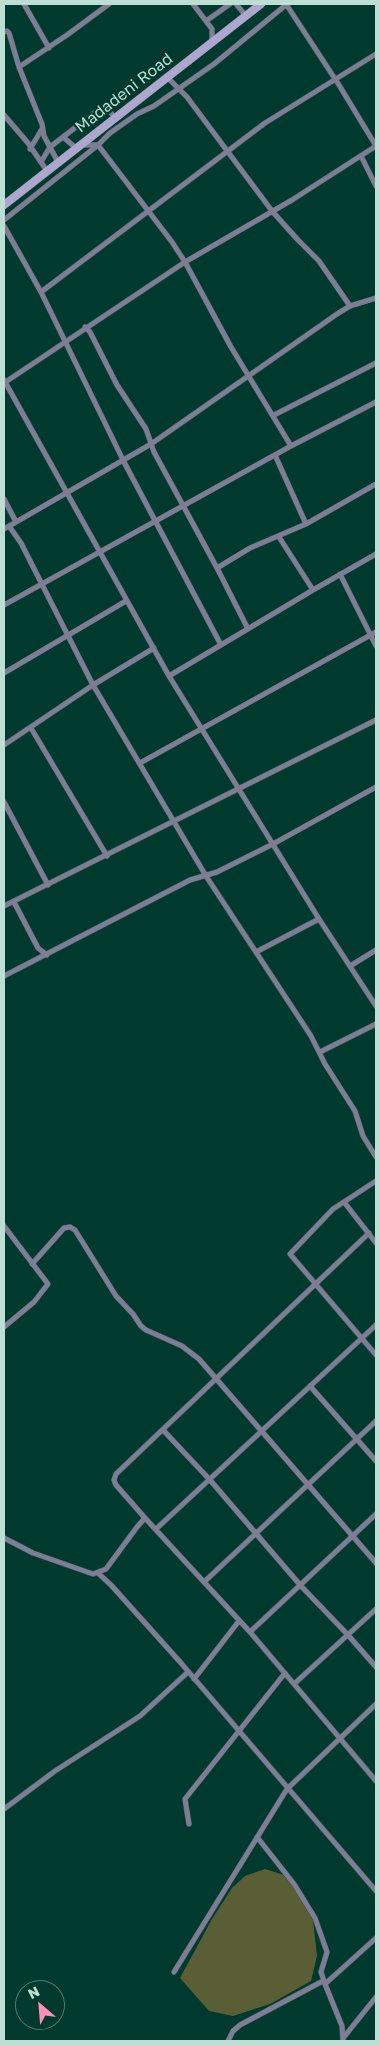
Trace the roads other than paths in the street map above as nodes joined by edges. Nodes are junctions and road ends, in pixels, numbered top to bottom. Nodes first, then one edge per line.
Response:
1 (25, 4) edge
2 (109, 4) edge
3 (193, 4) edge
4 (230, 4) edge
5 (236, 4) edge
6 (261, 4) edge
7 (287, 4) edge
8 (246, 16) junction
9 (206, 21) junction
10 (4, 32) edge
11 (212, 42) junction
12 (48, 48) junction
13 (376, 54) edge
14 (19, 67) junction
15 (168, 77) junction
16 (336, 80) junction
17 (179, 89) junction
18 (4, 115) edge
19 (115, 118) junction
20 (102, 128) junction
21 (42, 129) junction
22 (63, 137) junction
23 (98, 145) junction
24 (78, 146) junction
25 (376, 146) edge
26 (50, 147) junction
27 (30, 149) junction
28 (228, 151) junction
29 (361, 156) junction
30 (41, 162) junction
31 (58, 162) junction
32 (46, 171) junction
33 (376, 186) edge
34 (4, 205) edge
35 (149, 211) junction
36 (272, 211) junction
37 (4, 220) edge
38 (4, 226) edge
39 (185, 262) junction
40 (41, 292) junction
41 (376, 298) edge
42 (350, 306) junction
43 (85, 328) junction
44 (66, 341) junction
45 (376, 363) edge
46 (249, 376) junction
47 (4, 382) edge
48 (376, 402) edge
49 (274, 415) junction
50 (151, 444) junction
51 (291, 446) junction
52 (275, 455) junction
53 (124, 462) junction
54 (376, 484) edge
55 (67, 494) junction
56 (4, 499) edge
57 (184, 506) junction
58 (156, 521) junction
59 (16, 522) junction
60 (306, 524) junction
61 (6, 528) edge
62 (279, 536) junction
63 (99, 553) junction
64 (376, 554) edge
65 (217, 568) junction
66 (340, 574) junction
67 (41, 584) junction
68 (313, 590) junction
69 (126, 601) junction
70 (4, 605) edge
71 (248, 629) junction
72 (373, 634) edge
73 (67, 637) junction
74 (221, 645) junction
75 (376, 646) edge
76 (154, 648) junction
77 (4, 673) edge
78 (169, 676) junction
79 (93, 685) junction
80 (376, 720) edge
81 (31, 728) junction
82 (202, 728) junction
83 (4, 745) edge
84 (140, 763) junction
85 (376, 787) edge
86 (239, 790) junction
87 (4, 802) edge
88 (173, 822) junction
89 (273, 844) junction
90 (107, 856) junction
91 (206, 876) junction
92 (48, 885) junction
93 (14, 902) junction
94 (4, 906) edge
95 (319, 919) junction
96 (376, 950) edge
97 (256, 952) junction
98 (47, 955) junction
99 (350, 966) junction
100 (4, 976) edge
101 (376, 1006) edge
102 (376, 1024) edge
103 (320, 1052) junction
104 (376, 1157) edge
105 (376, 1181) edge
106 (344, 1202) junction
107 (4, 1226) edge
108 (369, 1233) junction
109 (376, 1243) edge
110 (32, 1264) junction
111 (316, 1285) junction
112 (376, 1325) edge
113 (4, 1327) edge
114 (362, 1338) junction
115 (376, 1355) edge
116 (216, 1379) junction
117 (310, 1386) junction
118 (376, 1422) edge
119 (163, 1430) junction
120 (262, 1432) junction
121 (356, 1440) junction
122 (376, 1461) edge
123 (210, 1480) junction
124 (309, 1484) junction
125 (376, 1514) edge
126 (145, 1518) junction
127 (156, 1529) junction
128 (254, 1533) junction
129 (353, 1537) junction
130 (4, 1538) edge
131 (376, 1563) edge
132 (98, 1573) junction
133 (204, 1582) junction
134 (301, 1586) junction
135 (376, 1610) edge
136 (240, 1621) junction
137 (250, 1632) junction
138 (348, 1635) junction
139 (376, 1668) edge
140 (188, 1672) junction
141 (285, 1673) junction
142 (194, 1679) junction
143 (294, 1684) junction
144 (376, 1704) edge
145 (239, 1732) junction
146 (340, 1739) junction
147 (376, 1781) edge
148 (287, 1789) junction
149 (4, 1809) edge
150 (189, 1824) dead end
151 (257, 1837) junction
152 (376, 1890) edge
153 (376, 1938) edge
154 (174, 1972) dead end
155 (324, 1982) junction
156 (376, 1997) edge
157 (343, 2039) edge
158 (228, 2041) edge

1 - 12 street
2 - 12 street
3 - 9 street
4 - 9 street
5 - 8 street
6 - 8 street, Madadeni Road
7 - 16 street
7 - 17 street
8 - 11 street, Madadeni Road
9 - 11 street
10 - 14 street
11 - 15 street, Madadeni Road
12 - 14 street
13 - 16 street
14 - 21 street
15 - 17 street
15 - 19 street, Madadeni Road
16 - 25 street
16 - 28 street
17 - 23 street
17 - 28 street
18 - 27 street
19 - 20 street, Madadeni Road
19 - 22 street
20 - 23 street
20 - 24 street, Madadeni Road
21 - 26 street
21 - 27 street
22 - 24 street
22 - 26 street
23 - 24 street
23 - 35 street
23 - 37 street
24 - 31 street, Madadeni Road
25 - 29 street
26 - 30 street
26 - 31 street
27 - 30 street
28 - 35 street
28 - 36 street
29 - 33 street
29 - 36 street
30 - 32 street
31 - 32 street, Madadeni Road
32 - 34 street, Madadeni Road
35 - 39 street
35 - 40 street
36 - 39 street
36 - 42 street
38 - 40 street
39 - 43 street
39 - 46 street
40 - 44 street
41 - 42 street
42 - 46 street
43 - 44 street
43 - 50 street
44 - 47 street
44 - 53 street
45 - 49 street
46 - 49 street
46 - 50 street
47 - 55 street
48 - 51 street
49 - 51 street
50 - 53 street
50 - 57 street
51 - 52 street
52 - 57 street
52 - 60 street
53 - 55 street
53 - 58 street
54 - 60 street
55 - 59 street
55 - 63 street
56 - 59 street
57 - 58 street
57 - 65 street
58 - 63 street
58 - 74 street
59 - 61 street
60 - 62 street
61 - 67 street
62 - 65 street
62 - 68 street
63 - 67 street
63 - 69 street
64 - 66 street
65 - 71 street
66 - 68 street
66 - 72 street
67 - 70 street
67 - 73 street
68 - 71 street
69 - 73 street
69 - 76 street
71 - 74 street
72 - 75 street
72 - 82 street
73 - 77 street
73 - 79 street
74 - 78 street
76 - 78 street
76 - 79 street
78 - 82 street
79 - 81 street
79 - 84 street
80 - 86 street
81 - 83 street
81 - 90 street
82 - 84 street
82 - 86 street
84 - 88 street
85 - 89 street
86 - 88 street
86 - 89 street
87 - 92 street
88 - 90 street
88 - 91 street
89 - 91 street
89 - 95 street
90 - 92 street
91 - 97 street
91 - 98 street
92 - 93 street
93 - 94 street
93 - 98 street
95 - 97 street
95 - 99 street
96 - 99 street
97 - 103 street
98 - 100 street
99 - 101 street
102 - 103 street
103 - 104 street
105 - 106 street
106 - 108 street
106 - 111 street
107 - 110 street
108 - 109 street
108 - 111 street
110 - 113 street
110 - 116 street
111 - 114 street
111 - 116 street
112 - 114 street
114 - 115 street
114 - 117 street
116 - 119 street
116 - 120 street
117 - 120 street
117 - 121 street
118 - 121 street
119 - 123 street
119 - 126 street
120 - 123 street
120 - 124 street
121 - 122 street
121 - 124 street
123 - 127 street
123 - 128 street
124 - 128 street
124 - 129 street
125 - 129 street
126 - 127 street
126 - 132 street
127 - 133 street
128 - 133 street
128 - 134 street
129 - 131 street
129 - 134 street
130 - 132 street
132 - 140 street
133 - 136 street
134 - 137 street
134 - 138 street
135 - 138 street
136 - 137 street
136 - 142 street
137 - 141 street
138 - 139 street
138 - 143 street
140 - 142 street
140 - 149 street
141 - 143 street
141 - 145 street
142 - 145 street
143 - 146 street
144 - 146 street
145 - 148 street
145 - 150 street
146 - 147 street
146 - 148 street
148 - 151 street
148 - 152 street
151 - 154 street
151 - 155 street
153 - 155 street
155 - 157 street
155 - 158 street
156 - 157 street

